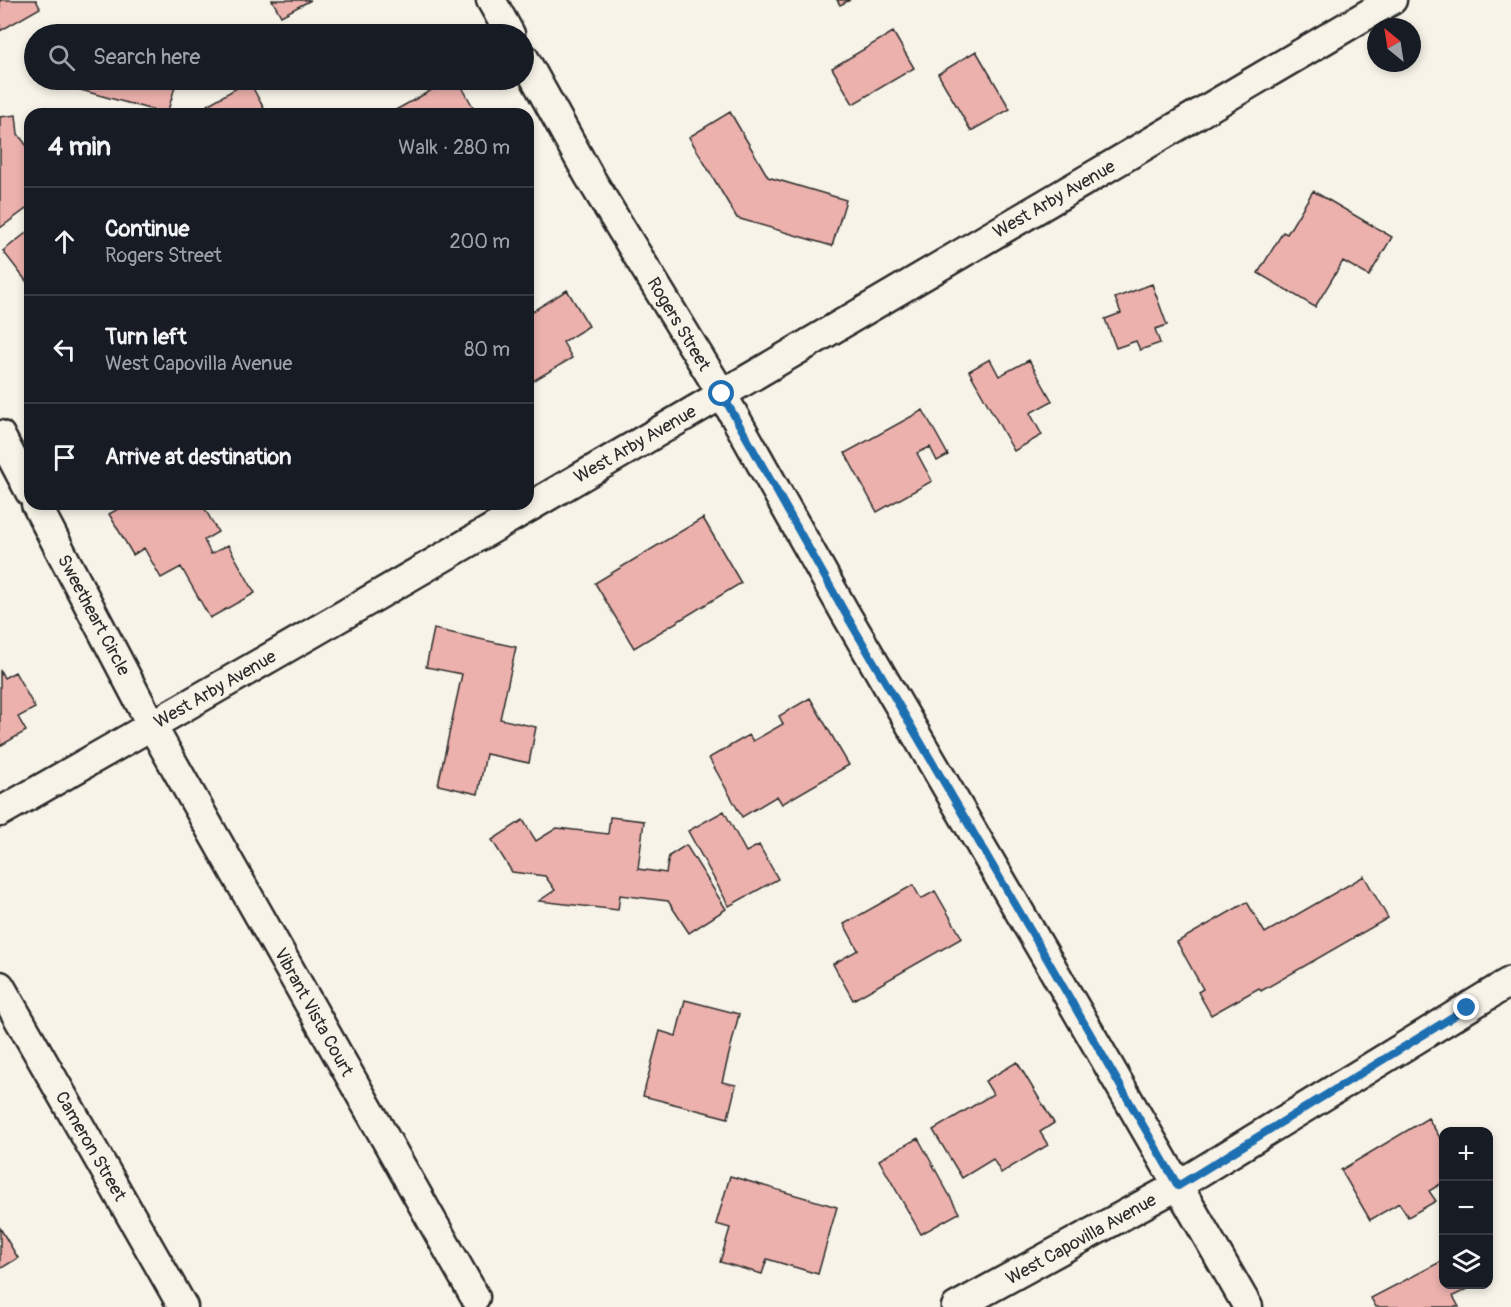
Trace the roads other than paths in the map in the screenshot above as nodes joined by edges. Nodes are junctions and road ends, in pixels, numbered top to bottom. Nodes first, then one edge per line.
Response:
1 (491, 0) edge
2 (1392, 0) edge
3 (504, 24) edge
4 (534, 76) edge
5 (722, 394) junction
6 (0, 435) edge
7 (24, 481) edge
8 (534, 504) edge
9 (39, 510) edge
10 (523, 510) edge
11 (152, 726) junction
12 (0, 812) edge
13 (1511, 981) edge
14 (0, 986) edge
15 (1178, 1186) junction
16 (475, 1297) dead end
17 (183, 1307) edge
18 (956, 1307) edge
19 (1248, 1307) edge

1 - 3 street
2 - 5 street, West Arby Avenue
4 - 5 street, Rogers Street
5 - 8 street, West Arby Avenue
5 - 15 street, Rogers Street
6 - 7 street
9 - 11 street, Sweetheart Circle
10 - 11 street, West Arby Avenue
11 - 12 street, West Arby Avenue
11 - 16 street, Vibrant Vista Court
13 - 15 street, West Capovilla Avenue
14 - 17 street, Cameron Street
15 - 18 street, West Capovilla Avenue
15 - 19 street, Rogers Street

